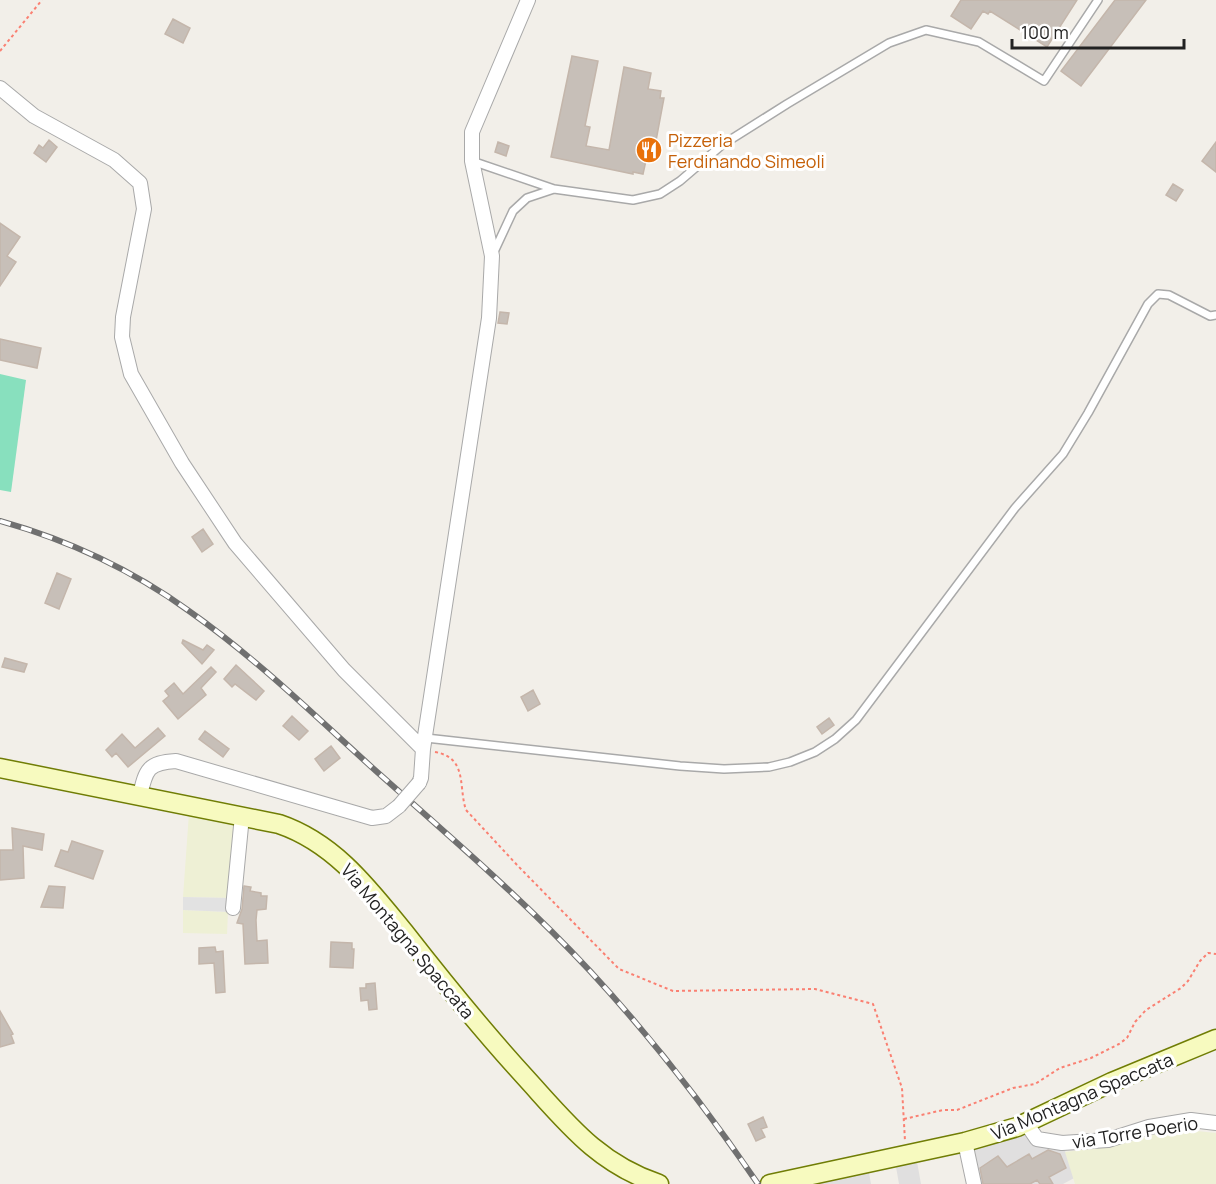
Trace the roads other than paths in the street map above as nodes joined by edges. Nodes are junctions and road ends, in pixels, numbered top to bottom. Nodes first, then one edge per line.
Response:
1 (528, 0) edge
2 (1098, 0) edge
3 (0, 88) edge
4 (472, 160) junction
5 (554, 189) junction
6 (492, 256) junction
7 (1216, 315) edge
8 (425, 744) junction
9 (0, 768) edge
10 (140, 795) junction
11 (242, 816) junction
12 (233, 908) dead end
13 (1216, 1039) edge
14 (1026, 1123) junction
15 (1216, 1123) edge
16 (965, 1142) junction
17 (658, 1184) edge
18 (770, 1184) edge
19 (974, 1184) edge

1 - 4 street
2 - 5 lane
3 - 8 street
4 - 5 lane
4 - 6 street
5 - 6 lane
6 - 8 street
7 - 8 lane
8 - 10 street, bridge
9 - 10 main road, Via Montagna Spaccata
10 - 11 main road, Via Montagna Spaccata
11 - 12 street
11 - 17 main road, Via Montagna Spaccata
13 - 14 main road, Via Montagna Spaccata
14 - 15 street, via Torre Poerio
14 - 16 main road, Via Montagna Spaccata
16 - 18 main road, Via Montagna Spaccata
16 - 19 street

